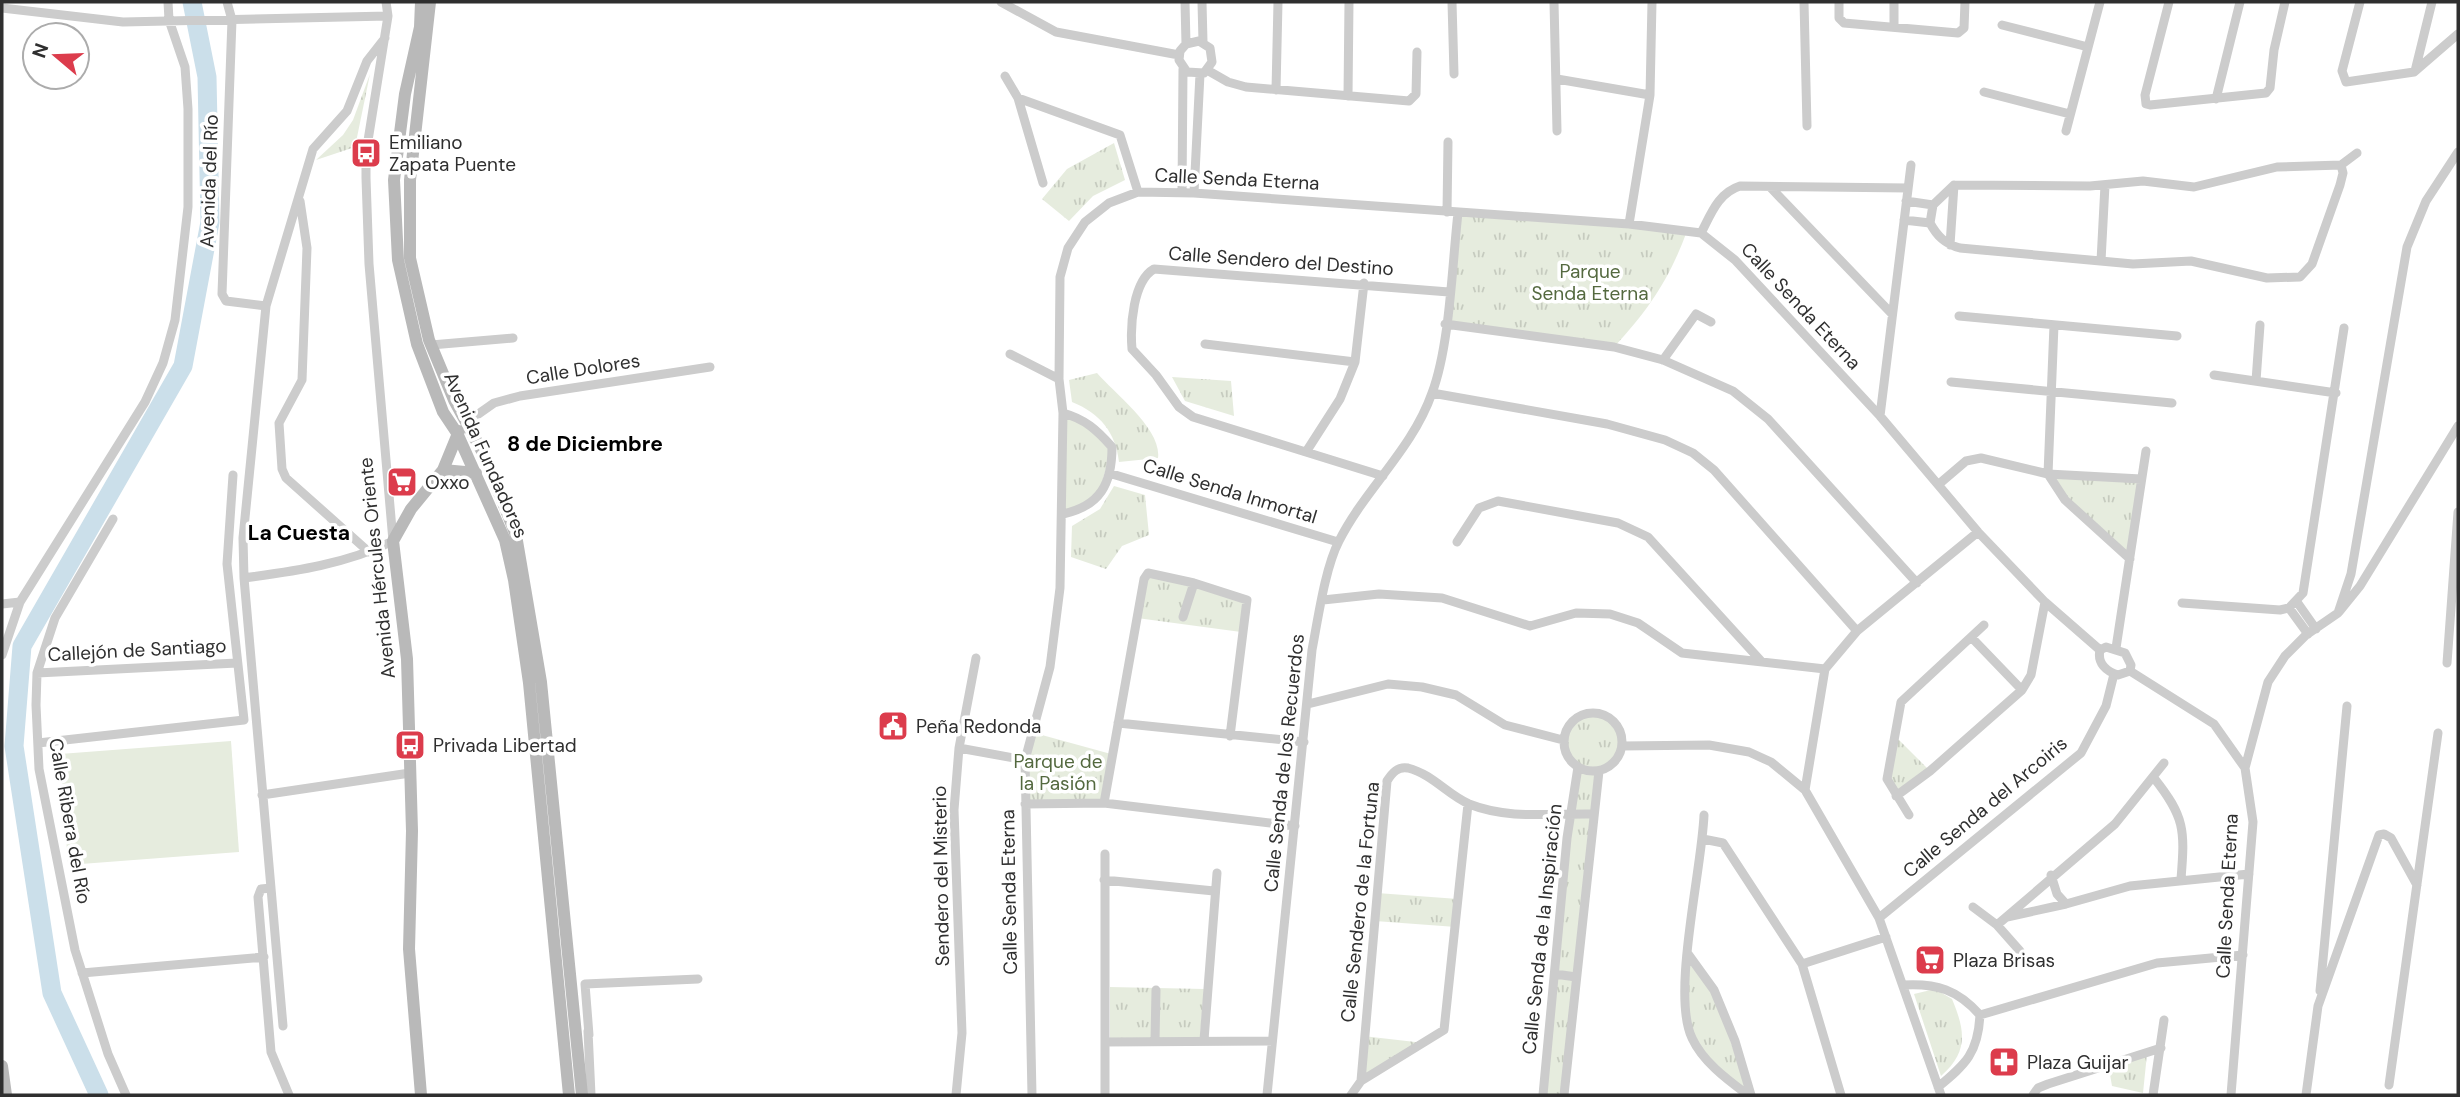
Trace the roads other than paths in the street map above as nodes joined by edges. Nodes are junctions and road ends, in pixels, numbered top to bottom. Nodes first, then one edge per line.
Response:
1 (168, 2) edge
2 (227, 2) edge
3 (386, 2) edge
4 (421, 2) edge
5 (430, 2) edge
6 (1001, 2) edge
7 (1185, 2) edge
8 (1202, 2) edge
9 (1278, 2) edge
10 (1349, 2) edge
11 (1452, 2) edge
12 (1554, 2) edge
13 (1651, 2) edge
14 (1804, 2) edge
15 (1839, 2) edge
16 (1894, 2) edge
17 (1965, 2) edge
18 (2100, 2) edge
19 (2169, 2) edge
20 (2240, 2) edge
21 (2285, 2) edge
22 (2360, 2) edge
23 (2432, 2) edge
24 (2, 8) edge
25 (388, 16) junction
26 (228, 19) junction
27 (169, 20) junction
28 (2002, 24) dead end
29 (1894, 27) junction
30 (2458, 34) edge
31 (385, 38) junction
32 (1203, 42) junction
33 (1186, 44) junction
34 (2088, 47) junction
35 (1417, 52) dead end
36 (1179, 55) junction
37 (1183, 69) junction
38 (1204, 72) junction
39 (2414, 72) junction
40 (1454, 74) dead end
41 (1005, 76) dead end
42 (1558, 79) junction
43 (1276, 90) junction
44 (1984, 92) dead end
45 (1650, 95) junction
46 (1348, 96) junction
47 (1018, 98) junction
48 (2216, 99) junction
49 (2070, 114) junction
50 (1182, 115) junction
51 (1198, 116) junction
52 (1807, 126) dead end
53 (1557, 131) dead end
54 (2066, 131) dead end
55 (1448, 142) dead end
56 (2458, 152) edge
57 (2357, 153) dead end
58 (2341, 164) junction
59 (1911, 165) dead end
60 (1043, 183) dead end
61 (1954, 185) junction
62 (2105, 185) junction
63 (1770, 187) junction
64 (1908, 188) junction
65 (1138, 192) junction
66 (1182, 193) junction
67 (1194, 193) junction
68 (299, 196) junction
69 (1906, 201) junction
70 (1933, 205) junction
71 (1447, 212) junction
72 (1458, 213) junction
73 (1904, 220) junction
74 (1930, 223) junction
75 (1629, 224) junction
76 (1701, 233) junction
77 (1950, 245) junction
78 (2101, 261) junction
79 (1364, 283) junction
80 (1449, 292) junction
81 (266, 306) junction
82 (1892, 314) junction
83 (1959, 316) dead end
84 (1712, 322) dead end
85 (1445, 324) junction
86 (2054, 325) junction
87 (2260, 325) dead end
88 (2344, 328) dead end
89 (2177, 336) dead end
90 (513, 338) dead end
91 (1205, 344) dead end
92 (431, 345) junction
93 (1010, 354) dead end
94 (1663, 360) junction
95 (1355, 362) junction
96 (710, 367) dead end
97 (2214, 375) dead end
98 (1059, 379) junction
99 (2256, 381) junction
100 (1951, 382) dead end
101 (2051, 392) junction
102 (1432, 393) junction
103 (2336, 393) junction
104 (2172, 403) dead end
105 (1063, 413) junction
106 (1880, 416) junction
107 (467, 422) junction
108 (2458, 426) edge
109 (457, 433) junction
110 (2146, 451) dead end
111 (1306, 452) junction
112 (443, 470) junction
113 (476, 473) junction
114 (1112, 474) junction
115 (2048, 474) junction
116 (233, 475) dead end
117 (1383, 476) junction
118 (2141, 479) junction
119 (1939, 485) junction
120 (2458, 512) edge
121 (1063, 514) junction
122 (113, 519) dead end
123 (1978, 532) junction
124 (393, 541) junction
125 (1338, 542) junction
126 (1457, 542) dead end
127 (369, 552) junction
128 (2130, 559) junction
129 (244, 578) junction
130 (1194, 583) junction
131 (1917, 583) junction
132 (1323, 600) junction
133 (20, 602) junction
134 (2045, 602) junction
135 (2182, 603) dead end
136 (2, 604) edge
137 (2293, 605) junction
138 (2338, 613) junction
139 (1183, 617) dead end
140 (1984, 625) dead end
141 (1857, 631) junction
142 (2312, 631) junction
143 (1971, 637) junction
144 (2116, 648) junction
145 (2100, 650) junction
146 (2, 655) edge
147 (976, 658) dead end
148 (1761, 661) junction
149 (237, 663) junction
150 (2447, 663) dead end
151 (1825, 668) junction
152 (2130, 671) junction
153 (37, 673) junction
154 (2114, 674) junction
155 (2022, 690) junction
156 (1308, 704) junction
157 (2347, 706) dead end
158 (1118, 723) junction
159 (2438, 733) dead end
160 (1230, 736) junction
161 (1563, 740) junction
162 (1304, 742) junction
163 (38, 743) junction
164 (1622, 746) junction
165 (959, 748) junction
166 (1025, 760) junction
167 (2164, 763) dead end
168 (1578, 767) junction
169 (2245, 768) junction
170 (1599, 771) junction
171 (411, 773) junction
172 (2154, 778) junction
173 (1805, 790) junction
174 (262, 795) junction
175 (1896, 796) junction
176 (1104, 803) junction
177 (1024, 804) junction
178 (1468, 804) junction
179 (1570, 813) junction
180 (1594, 814) junction
181 (1704, 815) dead end
182 (1909, 815) dead end
183 (1295, 826) junction
184 (1703, 839) junction
185 (1105, 854) dead end
186 (1217, 873) dead end
187 (2249, 874) junction
188 (2051, 876) junction
189 (2181, 879) junction
190 (1104, 880) junction
191 (2417, 885) junction
192 (271, 888) junction
193 (1214, 891) junction
194 (2066, 904) junction
195 (1973, 907) dead end
196 (2007, 916) junction
197 (1879, 918) junction
198 (1997, 925) junction
199 (1886, 937) junction
200 (2020, 951) dead end
201 (1688, 954) junction
202 (2243, 955) junction
203 (264, 957) junction
204 (1802, 964) junction
205 (82, 973) junction
206 (1555, 974) junction
207 (1576, 977) junction
208 (698, 979) dead end
209 (1903, 985) junction
210 (572, 988) junction
211 (1156, 990) dead end
212 (2318, 1006) junction
213 (1980, 1015) junction
214 (2164, 1020) dead end
215 (284, 1026) dead end
216 (589, 1035) junction
217 (1204, 1040) junction
218 (1155, 1041) junction
219 (1272, 1041) junction
220 (1105, 1042) junction
221 (2161, 1048) junction
222 (2, 1066) edge
223 (1361, 1081) junction
224 (2389, 1085) dead end
225 (1939, 1091) edge
226 (6, 1095) edge
227 (126, 1095) edge
228 (289, 1095) edge
229 (421, 1095) edge
230 (569, 1095) edge
231 (582, 1095) edge
232 (591, 1095) edge
233 (957, 1095) edge
234 (1032, 1095) edge
235 (1105, 1095) edge
236 (1268, 1095) edge
237 (1351, 1095) edge
238 (1543, 1095) edge
239 (1564, 1095) edge
240 (1750, 1095) edge
241 (1842, 1095) edge
242 (2033, 1095) edge
243 (2153, 1095) edge
244 (2231, 1095) edge
245 (2306, 1095) edge

1 - 27 street
2 - 26 street
3 - 25 street, Avenida Hércules Oriente
4 - 109 main road, Avenida Fundadores
5 - 92 main road, Avenida Fundadores
6 - 36 street
7 - 33 street
8 - 32 street
9 - 43 street
10 - 46 street
11 - 40 street
12 - 42 street
13 - 45 street
14 - 52 street
15 - 29 street
16 - 29 street
17 - 29 street
18 - 34 street
19 - 48 street
20 - 48 street
21 - 48 street
22 - 39 street
23 - 39 street
24 - 27 street
25 - 26 street
25 - 31 street, Avenida Hércules Oriente
26 - 27 street
26 - 81 street, Avenida del Río
27 - 133 street
28 - 34 street
30 - 39 street
31 - 68 street
31 - 124 street, Avenida Hércules Oriente
32 - 33 street
32 - 38 street
33 - 36 street
34 - 49 street
35 - 46 street
36 - 37 street
37 - 38 street
37 - 50 street
38 - 43 street
38 - 51 street
41 - 47 street
42 - 45 street
42 - 53 street
43 - 46 street
44 - 49 street
45 - 75 street
47 - 60 street
47 - 65 street
49 - 54 street
50 - 51 street
50 - 66 street
51 - 67 street
55 - 71 street
56 - 138 street
57 - 58 street
58 - 62 street
58 - 78 street
59 - 64 street
61 - 62 street
61 - 70 street
61 - 77 street
62 - 78 street
63 - 64 street
63 - 76 street
63 - 82 street
64 - 69 street
65 - 66 street, Calle Senda Eterna
65 - 98 street, Calle Senda Eterna
66 - 67 street, Calle Senda Eterna
67 - 71 street, Calle Senda Eterna
68 - 81 street
68 - 127 street
69 - 70 street
69 - 73 street
70 - 74 street
71 - 72 street, Calle Senda Eterna
72 - 75 street, Calle Senda Eterna
72 - 80 street, Calle Senda de los Recuerdos
73 - 74 street
73 - 82 street
74 - 77 street
75 - 76 street, Calle Senda Eterna
76 - 106 street, Calle Senda Eterna
77 - 78 street
79 - 80 street, Calle Sendero del Destino
79 - 95 street
79 - 111 street, Calle Sendero del Destino
80 - 85 street, Calle Senda de los Recuerdos
81 - 129 street
82 - 106 street
83 - 86 street
84 - 94 street
85 - 94 street
85 - 102 street, Calle Senda de los Recuerdos
86 - 89 street
86 - 101 street
87 - 99 street
88 - 103 street
90 - 92 street
91 - 95 street
92 - 107 main road, Avenida Fundadores
93 - 98 street
94 - 131 street
95 - 111 street
96 - 107 street, Calle Dolores
97 - 99 street
98 - 105 street, Calle Senda Eterna
99 - 103 street
100 - 101 street
101 - 104 street
101 - 115 street
102 - 117 street, Calle Senda de los Recuerdos
102 - 141 street
103 - 137 street
105 - 114 street, Calle Senda Inmortal
105 - 121 street, Calle Senda Eterna
106 - 119 street, Calle Senda Eterna
107 - 109 main road
107 - 210 main road, Avenida Fundadores
108 - 138 street
109 - 112 main road
109 - 113 main road, Avenida Fundadores
110 - 118 street
111 - 117 street, Calle Sendero del Destino
112 - 113 main road
112 - 124 main road
113 - 230 main road, Avenida Fundadores
114 - 121 street, Calle Senda Inmortal
114 - 125 street, Calle Senda Inmortal
115 - 118 street
115 - 119 street
115 - 128 street
116 - 149 street, Callejón de Santiago
117 - 125 street, Calle Senda de los Recuerdos
118 - 128 street
119 - 123 street, Calle Senda Eterna
120 - 150 street
121 - 166 street, Calle Senda Eterna
122 - 153 street, Calle Ribera del Río
123 - 131 street
123 - 134 street, Calle Senda Eterna
124 - 127 street
124 - 171 main road, Avenida Hércules Oriente
125 - 132 street, Calle Senda de los Recuerdos
126 - 148 street
127 - 129 street
128 - 144 street
129 - 174 street
130 - 139 street
130 - 158 street
130 - 160 street
131 - 141 street
132 - 148 street
132 - 156 street, Calle Senda de los Recuerdos
133 - 136 street
133 - 146 street
134 - 145 street, Calle Senda Eterna
134 - 155 street
135 - 137 street
137 - 142 street
138 - 142 street
140 - 143 street
141 - 151 street
142 - 169 street
143 - 155 street
143 - 175 street
144 - 145 street
144 - 152 street
145 - 154 street
147 - 165 street, Sendero del Misterio
148 - 151 street
149 - 153 street, Callejón de Santiago
149 - 163 street, Callejón de Santiago
151 - 173 street
152 - 154 street
152 - 169 street, Calle Senda Eterna
153 - 163 street, Calle Ribera del Río
154 - 197 street, Calle Senda del Arcoiris
155 - 175 street
156 - 161 street
156 - 162 street, Calle Senda de los Recuerdos
157 - 212 street
158 - 160 street
158 - 176 street
159 - 191 street
160 - 162 street
161 - 164 street
161 - 168 street
162 - 183 street, Calle Senda de los Recuerdos
163 - 205 street, Calle Ribera del Río
164 - 170 street
164 - 173 street
165 - 166 street
165 - 233 street, Sendero del Misterio
166 - 177 street, Calle Senda Eterna
167 - 172 street
168 - 170 street
168 - 179 street, Calle Senda de la Inspiración
169 - 187 street, Calle Senda Eterna
170 - 180 street, Calle Senda de la Inspiración
171 - 174 street
171 - 229 main road, Avenida Hércules Oriente
172 - 188 street
172 - 189 street
173 - 197 street
174 - 192 street
175 - 182 street
176 - 177 street
176 - 183 street
177 - 234 street, Calle Senda Eterna
178 - 179 street, Calle Sendero de la Fortuna
178 - 223 street
178 - 223 street, Calle Sendero de la Fortuna
179 - 180 street, Calle Sendero de la Fortuna
179 - 206 street, Calle Senda de la Inspiración
180 - 207 street, Calle Senda de la Inspiración
181 - 184 street
183 - 219 street, Calle Senda de los Recuerdos
184 - 201 street
184 - 204 street
185 - 190 street
186 - 193 street
187 - 189 street
187 - 202 street, Calle Senda Eterna
188 - 194 street
188 - 196 street
189 - 194 street
190 - 193 street
190 - 220 street
191 - 212 street
191 - 224 street
192 - 203 street
192 - 215 street
193 - 217 street
194 - 196 street
195 - 198 street
196 - 198 street
197 - 199 street
198 - 200 street
199 - 204 street
199 - 209 street
201 - 240 street
201 - 240 street
202 - 213 street
202 - 244 street, Calle Senda Eterna
203 - 205 street
203 - 228 street
204 - 241 street
205 - 227 street, Calle Ribera del Río
206 - 207 street
206 - 238 street, Calle Senda de la Inspiración
207 - 239 street, Calle Senda de la Inspiración
208 - 216 street
209 - 213 street
209 - 225 street
210 - 216 street
210 - 231 main road, Avenida Fundadores
211 - 218 street
212 - 245 street
213 - 225 street
214 - 221 street
216 - 232 street
217 - 218 street
217 - 219 street
218 - 220 street
219 - 236 street, Calle Senda de los Recuerdos
220 - 235 street
221 - 242 street
221 - 243 street
222 - 226 main road
223 - 237 street

